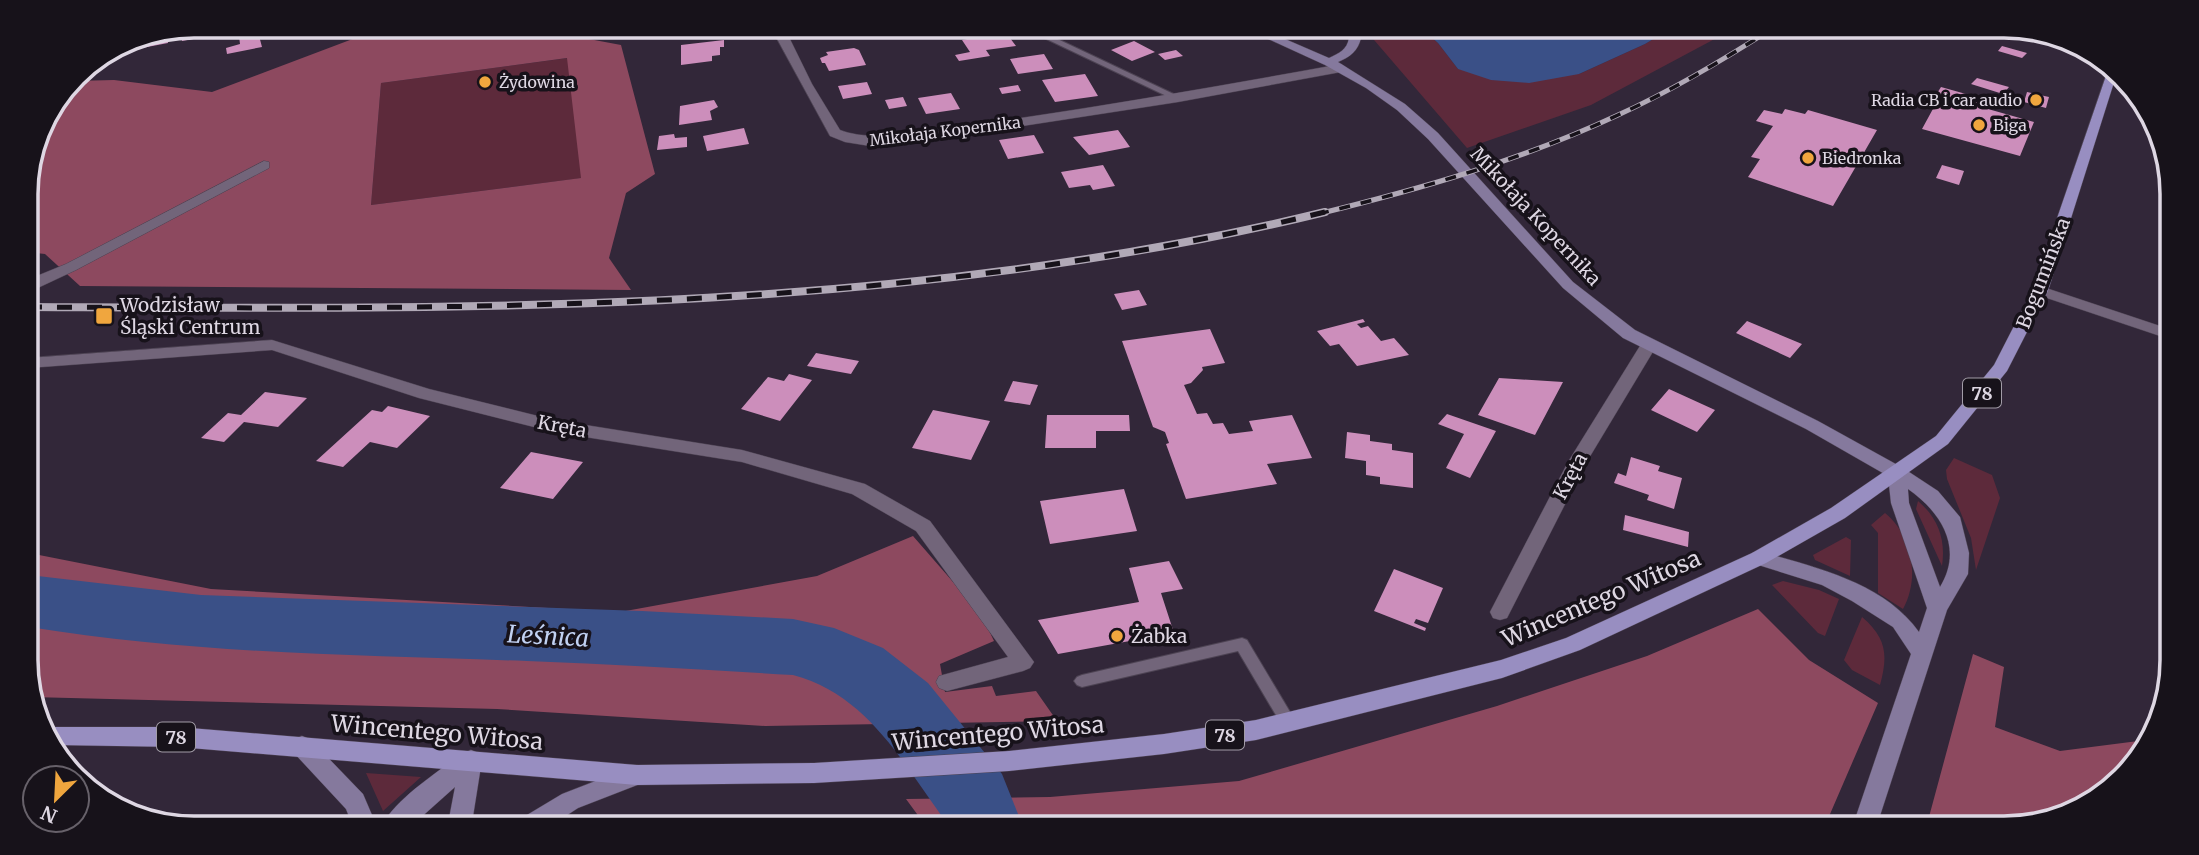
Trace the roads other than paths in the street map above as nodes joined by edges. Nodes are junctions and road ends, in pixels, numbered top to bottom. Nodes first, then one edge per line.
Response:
1 (783, 38) edge
2 (1049, 38) edge
3 (1273, 38) edge
4 (1355, 38) edge
5 (1335, 65) junction
6 (2109, 79) edge
7 (1178, 98) junction
8 (264, 165) dead end
9 (39, 277) edge
10 (2040, 291) junction
11 (2160, 331) edge
12 (1649, 345) junction
13 (39, 362) edge
14 (1897, 473) junction
15 (1759, 558) junction
16 (1937, 608) junction
17 (1500, 612) dead end
18 (1923, 653) junction
19 (1082, 681) dead end
20 (947, 682) dead end
21 (1288, 722) junction
22 (59, 736) edge
23 (302, 746) junction
24 (471, 760) junction
25 (637, 775) junction
26 (360, 816) edge
27 (405, 816) edge
28 (461, 816) edge
29 (547, 816) edge
30 (1868, 816) edge

1 - 7 street, Mikołaja Kopernika
2 - 7 lane
3 - 5 street, Mikołaja Kopernika
4 - 5 street
5 - 7 street, Mikołaja Kopernika
5 - 12 street, Mikołaja Kopernika
6 - 10 main road, Bogumińska / 78
8 - 9 street
10 - 11 street
10 - 14 main road, Bogumińska / 78
12 - 14 street, Mikołaja Kopernika
12 - 17 street, Kręta
13 - 20 street, Kręta
14 - 15 main road, Wincentego Witosa / 78
14 - 16 street
14 - 16 street
15 - 18 street
15 - 21 main road, Wincentego Witosa / 78
16 - 18 street
18 - 30 street
19 - 21 lane
21 - 25 main road, Wincentego Witosa / 78
22 - 23 main road, Wincentego Witosa / 78
23 - 24 main road, Wincentego Witosa / 78
23 - 26 street
24 - 25 main road, Wincentego Witosa / 78
24 - 27 street
24 - 28 street
25 - 29 street

